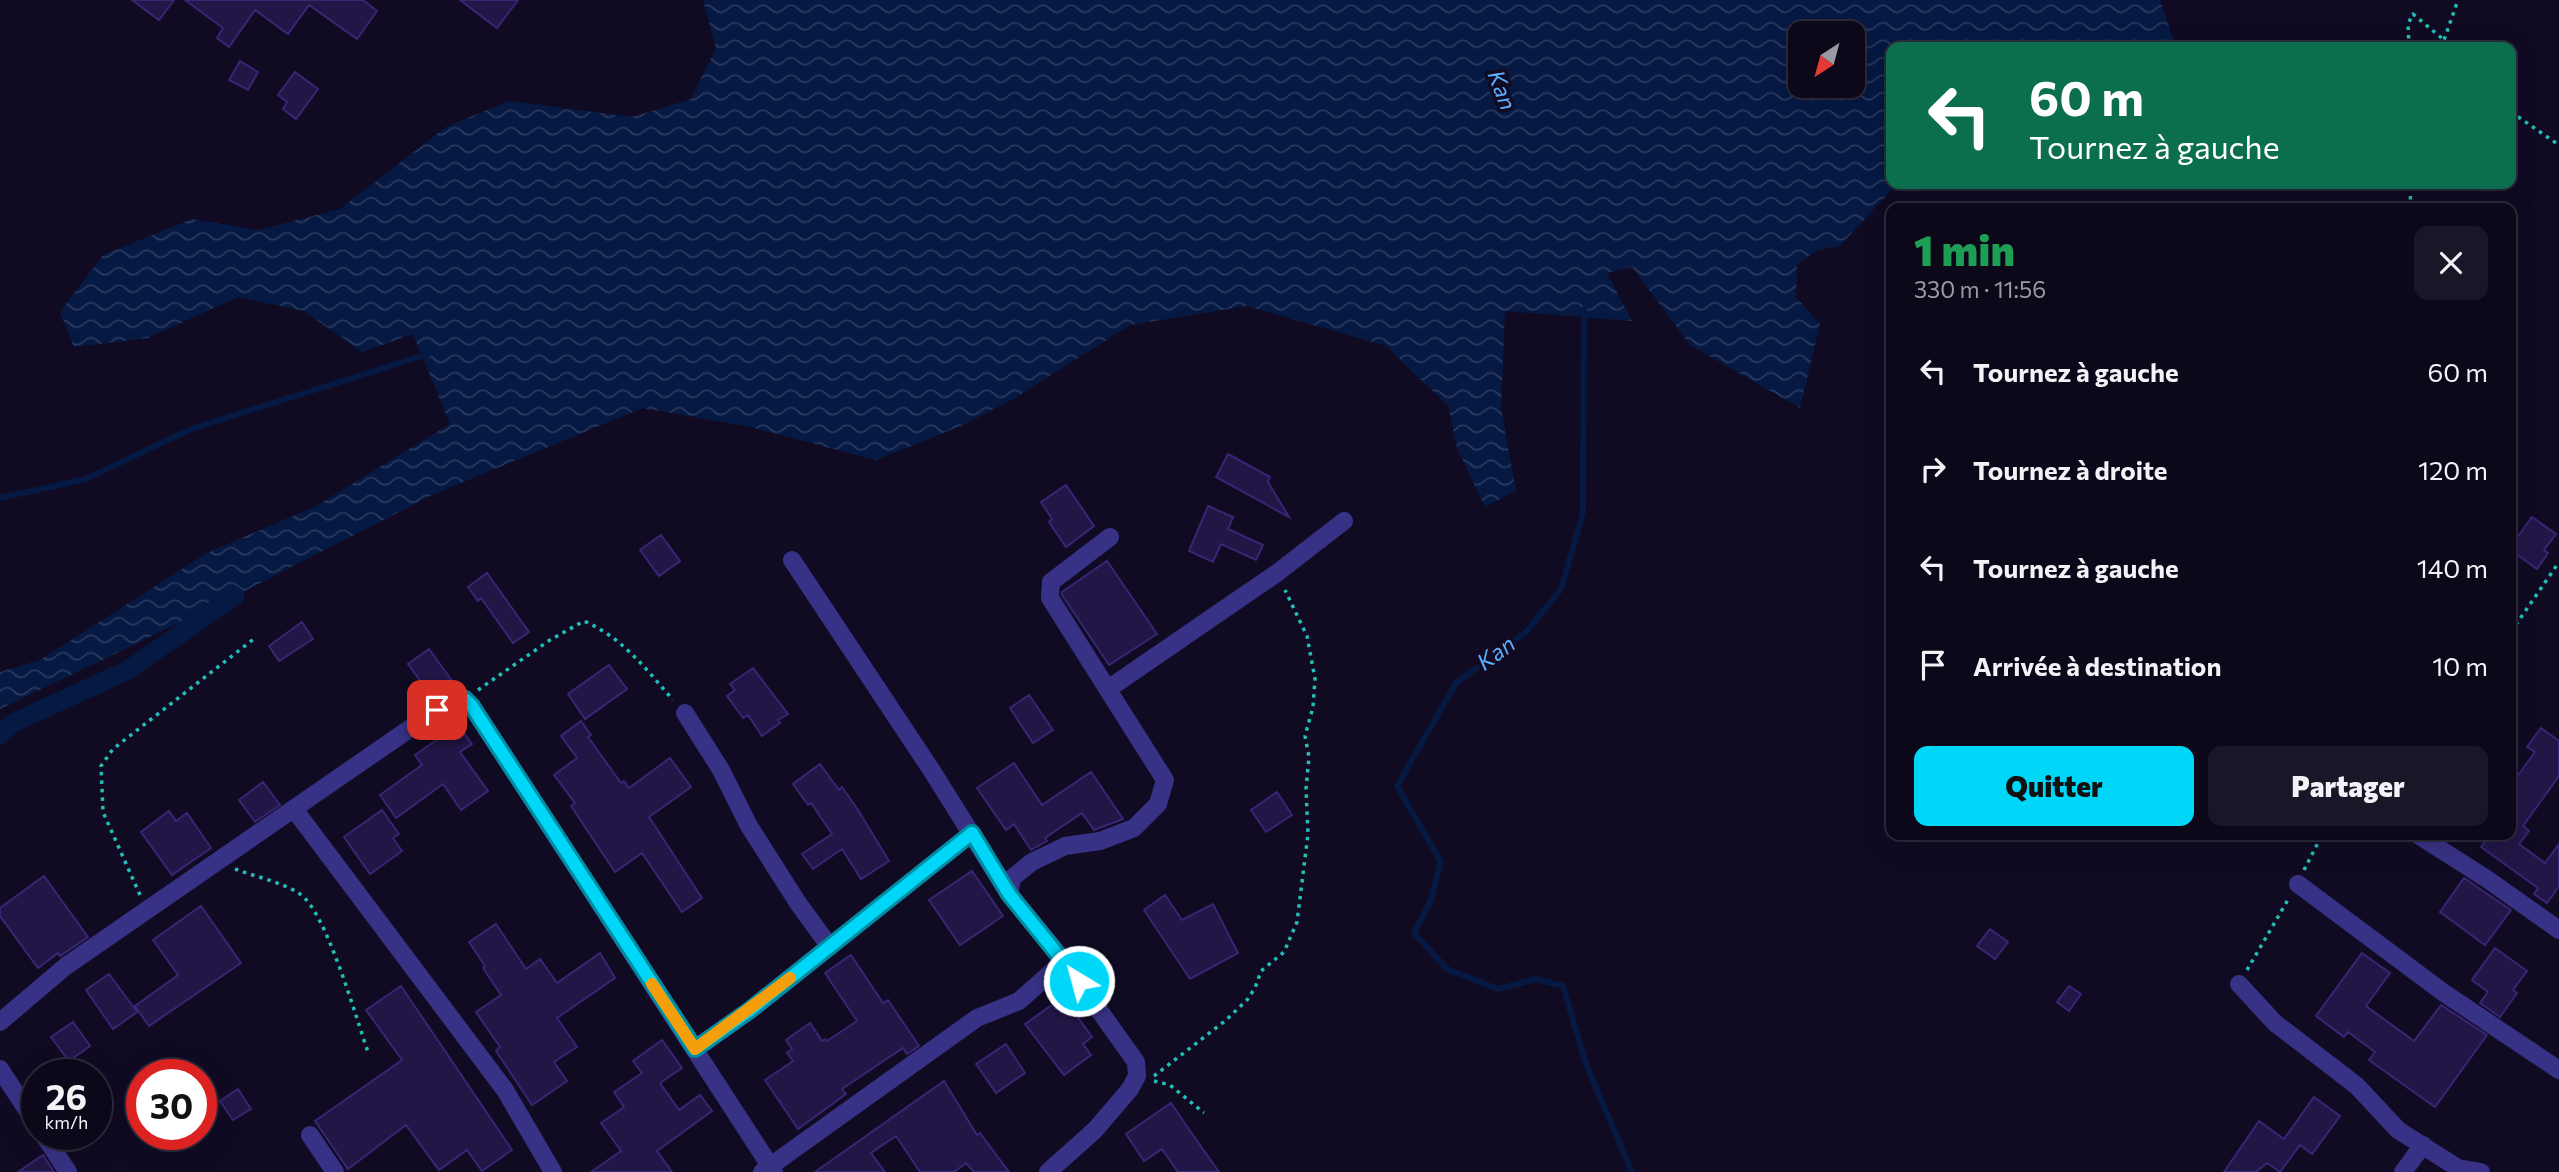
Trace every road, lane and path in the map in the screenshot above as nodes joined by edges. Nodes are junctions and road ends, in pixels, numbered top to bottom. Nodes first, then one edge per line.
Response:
1 (2458, 0) edge
2 (2444, 40) joint
3 (2409, 42) edge
4 (2516, 115) edge
5 (2559, 145) edge
6 (1344, 521) dead end
7 (1110, 537) dead end
8 (792, 560) dead end
9 (2559, 562) edge
10 (1277, 573) junction
11 (2516, 625) edge
12 (255, 638) dead end
13 (1108, 689) junction
14 (465, 699) junction
15 (685, 713) joint
16 (294, 809) junction
17 (972, 833) junction
18 (2320, 840) edge
19 (2426, 840) edge
20 (216, 863) junction
21 (2298, 884) junction
22 (1009, 894) junction
23 (147, 911) junction
24 (2559, 930) edge
25 (830, 947) junction
26 (1064, 961) junction
27 (2239, 984) joint
28 (0, 1022) edge
29 (695, 1049) junction
30 (368, 1052) dead end
31 (0, 1069) edge
32 (2559, 1070) edge
33 (21, 1101) edge
34 (1204, 1113) dead end
35 (310, 1135) dead end
36 (2423, 1145) junction
37 (54, 1150) edge
38 (769, 1170) edge
39 (68, 1172) edge
40 (335, 1172) edge
41 (553, 1172) edge
42 (1048, 1172) edge
43 (2403, 1172) edge
44 (2482, 1172) edge

1 - 2 path
2 - 3 path
4 - 5 path
6 - 10 street
7 - 13 street
8 - 17 street
9 - 11 path
10 - 13 street
10 - 34 path
12 - 23 path
13 - 22 street
14 - 15 path
14 - 16 street
14 - 29 street
15 - 25 street
16 - 20 street
16 - 41 street
17 - 22 street
17 - 25 street
18 - 21 path
19 - 24 street
20 - 23 street
20 - 30 path
21 - 27 path
21 - 32 street
22 - 26 street
23 - 28 street
25 - 29 street
26 - 38 street
26 - 42 street
27 - 36 street
29 - 38 street
31 - 33 street
35 - 40 street
36 - 43 street
36 - 44 street
37 - 39 street

